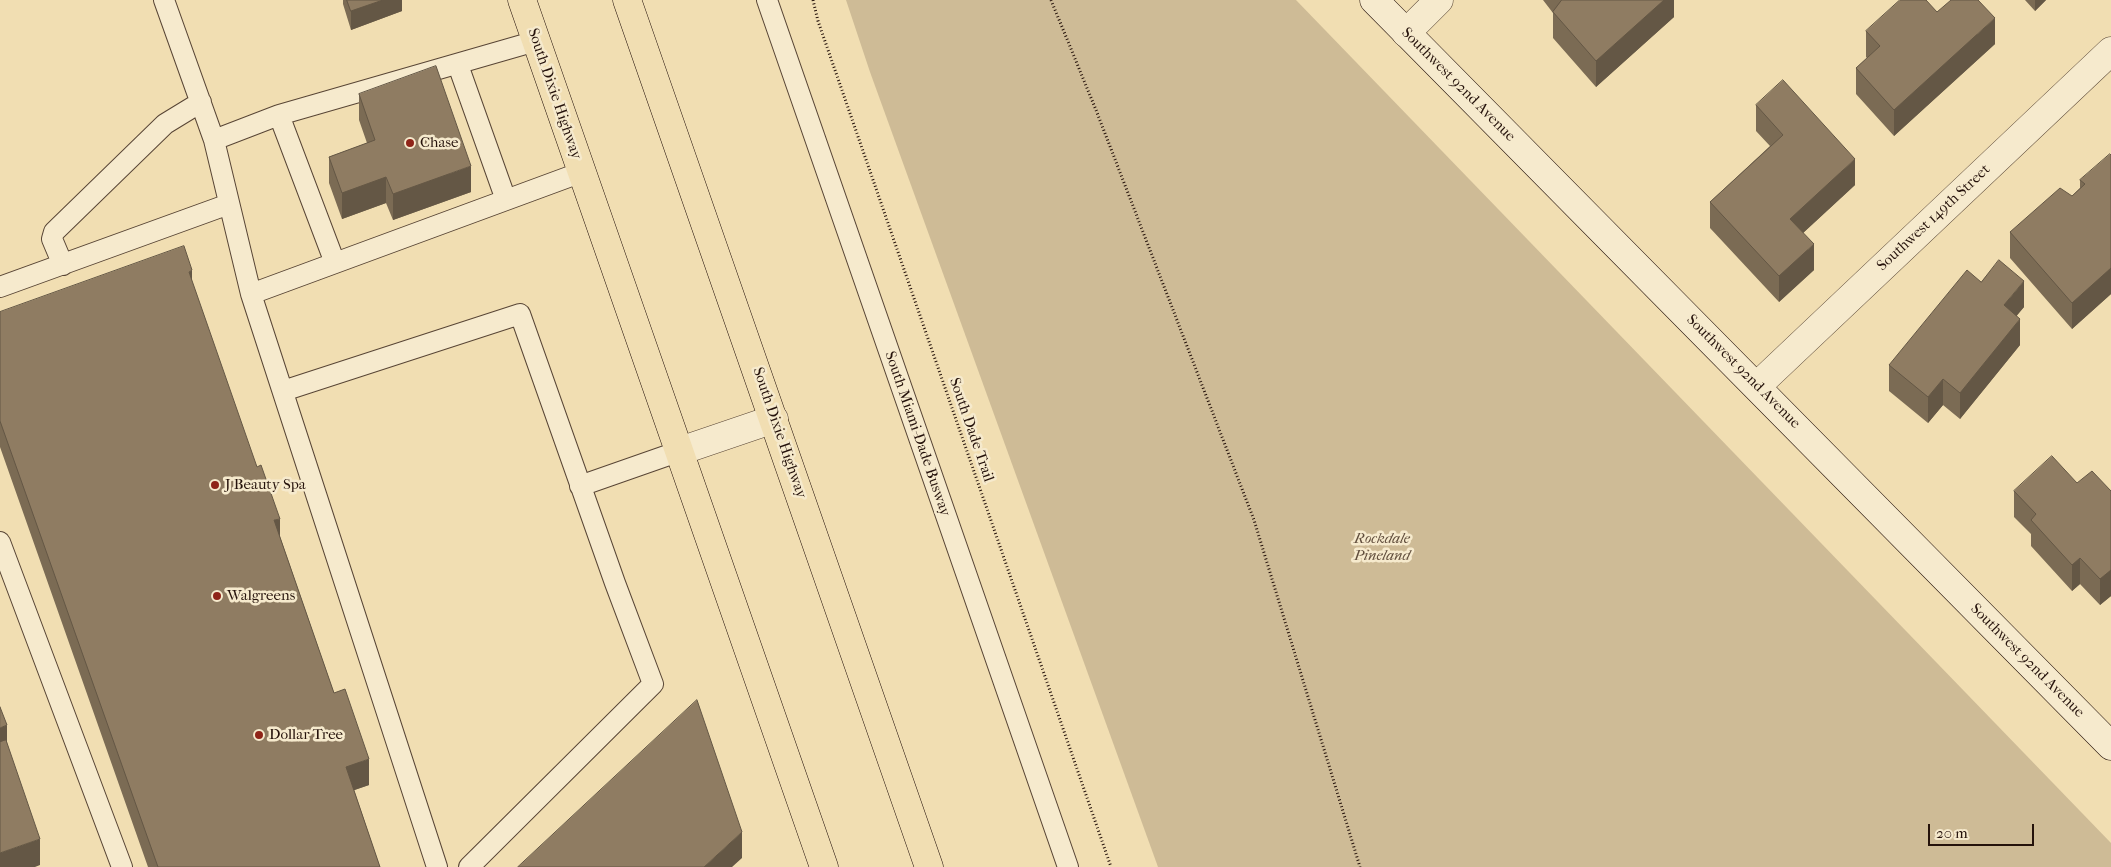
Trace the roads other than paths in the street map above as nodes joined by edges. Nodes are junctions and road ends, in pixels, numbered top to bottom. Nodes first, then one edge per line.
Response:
1 (164, 0) edge
2 (522, 0) edge
3 (627, 0) edge
4 (767, 0) edge
5 (1374, 0) edge
6 (1439, 0) edge
7 (1406, 33) junction
8 (536, 41) junction
9 (2111, 51) edge
10 (458, 65) junction
11 (201, 102) junction
12 (279, 115) junction
13 (214, 140) junction
14 (582, 172) junction
15 (506, 200) junction
16 (229, 204) junction
17 (335, 263) junction
18 (63, 265) junction
19 (0, 286) edge
20 (251, 294) junction
21 (1757, 386) junction
22 (283, 391) junction
23 (774, 419) junction
24 (680, 450) junction
25 (580, 486) junction
26 (0, 542) edge
27 (2111, 746) edge
28 (819, 865) edge
29 (122, 867) edge
30 (438, 867) edge
31 (469, 867) edge
32 (929, 867) edge
33 (1068, 867) edge

1 - 11 lane
2 - 8 highway, South Dixie Highway
3 - 23 highway, South Dixie Highway
4 - 33 lane, South Miami-Dade Busway
5 - 7 street, Southwest 92nd Avenue
6 - 7 street
7 - 21 street, Southwest 92nd Avenue
8 - 10 lane
8 - 14 highway, South Dixie Highway
9 - 21 street, Southwest 149th Street
10 - 12 lane
10 - 15 lane
11 - 13 lane
11 - 18 lane
12 - 13 lane
12 - 17 lane
13 - 16 lane
14 - 15 lane
14 - 24 highway, South Dixie Highway
15 - 17 lane
16 - 18 lane
16 - 20 lane
17 - 20 lane
18 - 19 lane
20 - 22 lane
21 - 27 street, Southwest 92nd Avenue
22 - 25 lane
22 - 30 lane
23 - 24 street
23 - 32 highway, South Dixie Highway
24 - 25 lane
24 - 28 highway, South Dixie Highway
25 - 31 lane
26 - 29 lane

